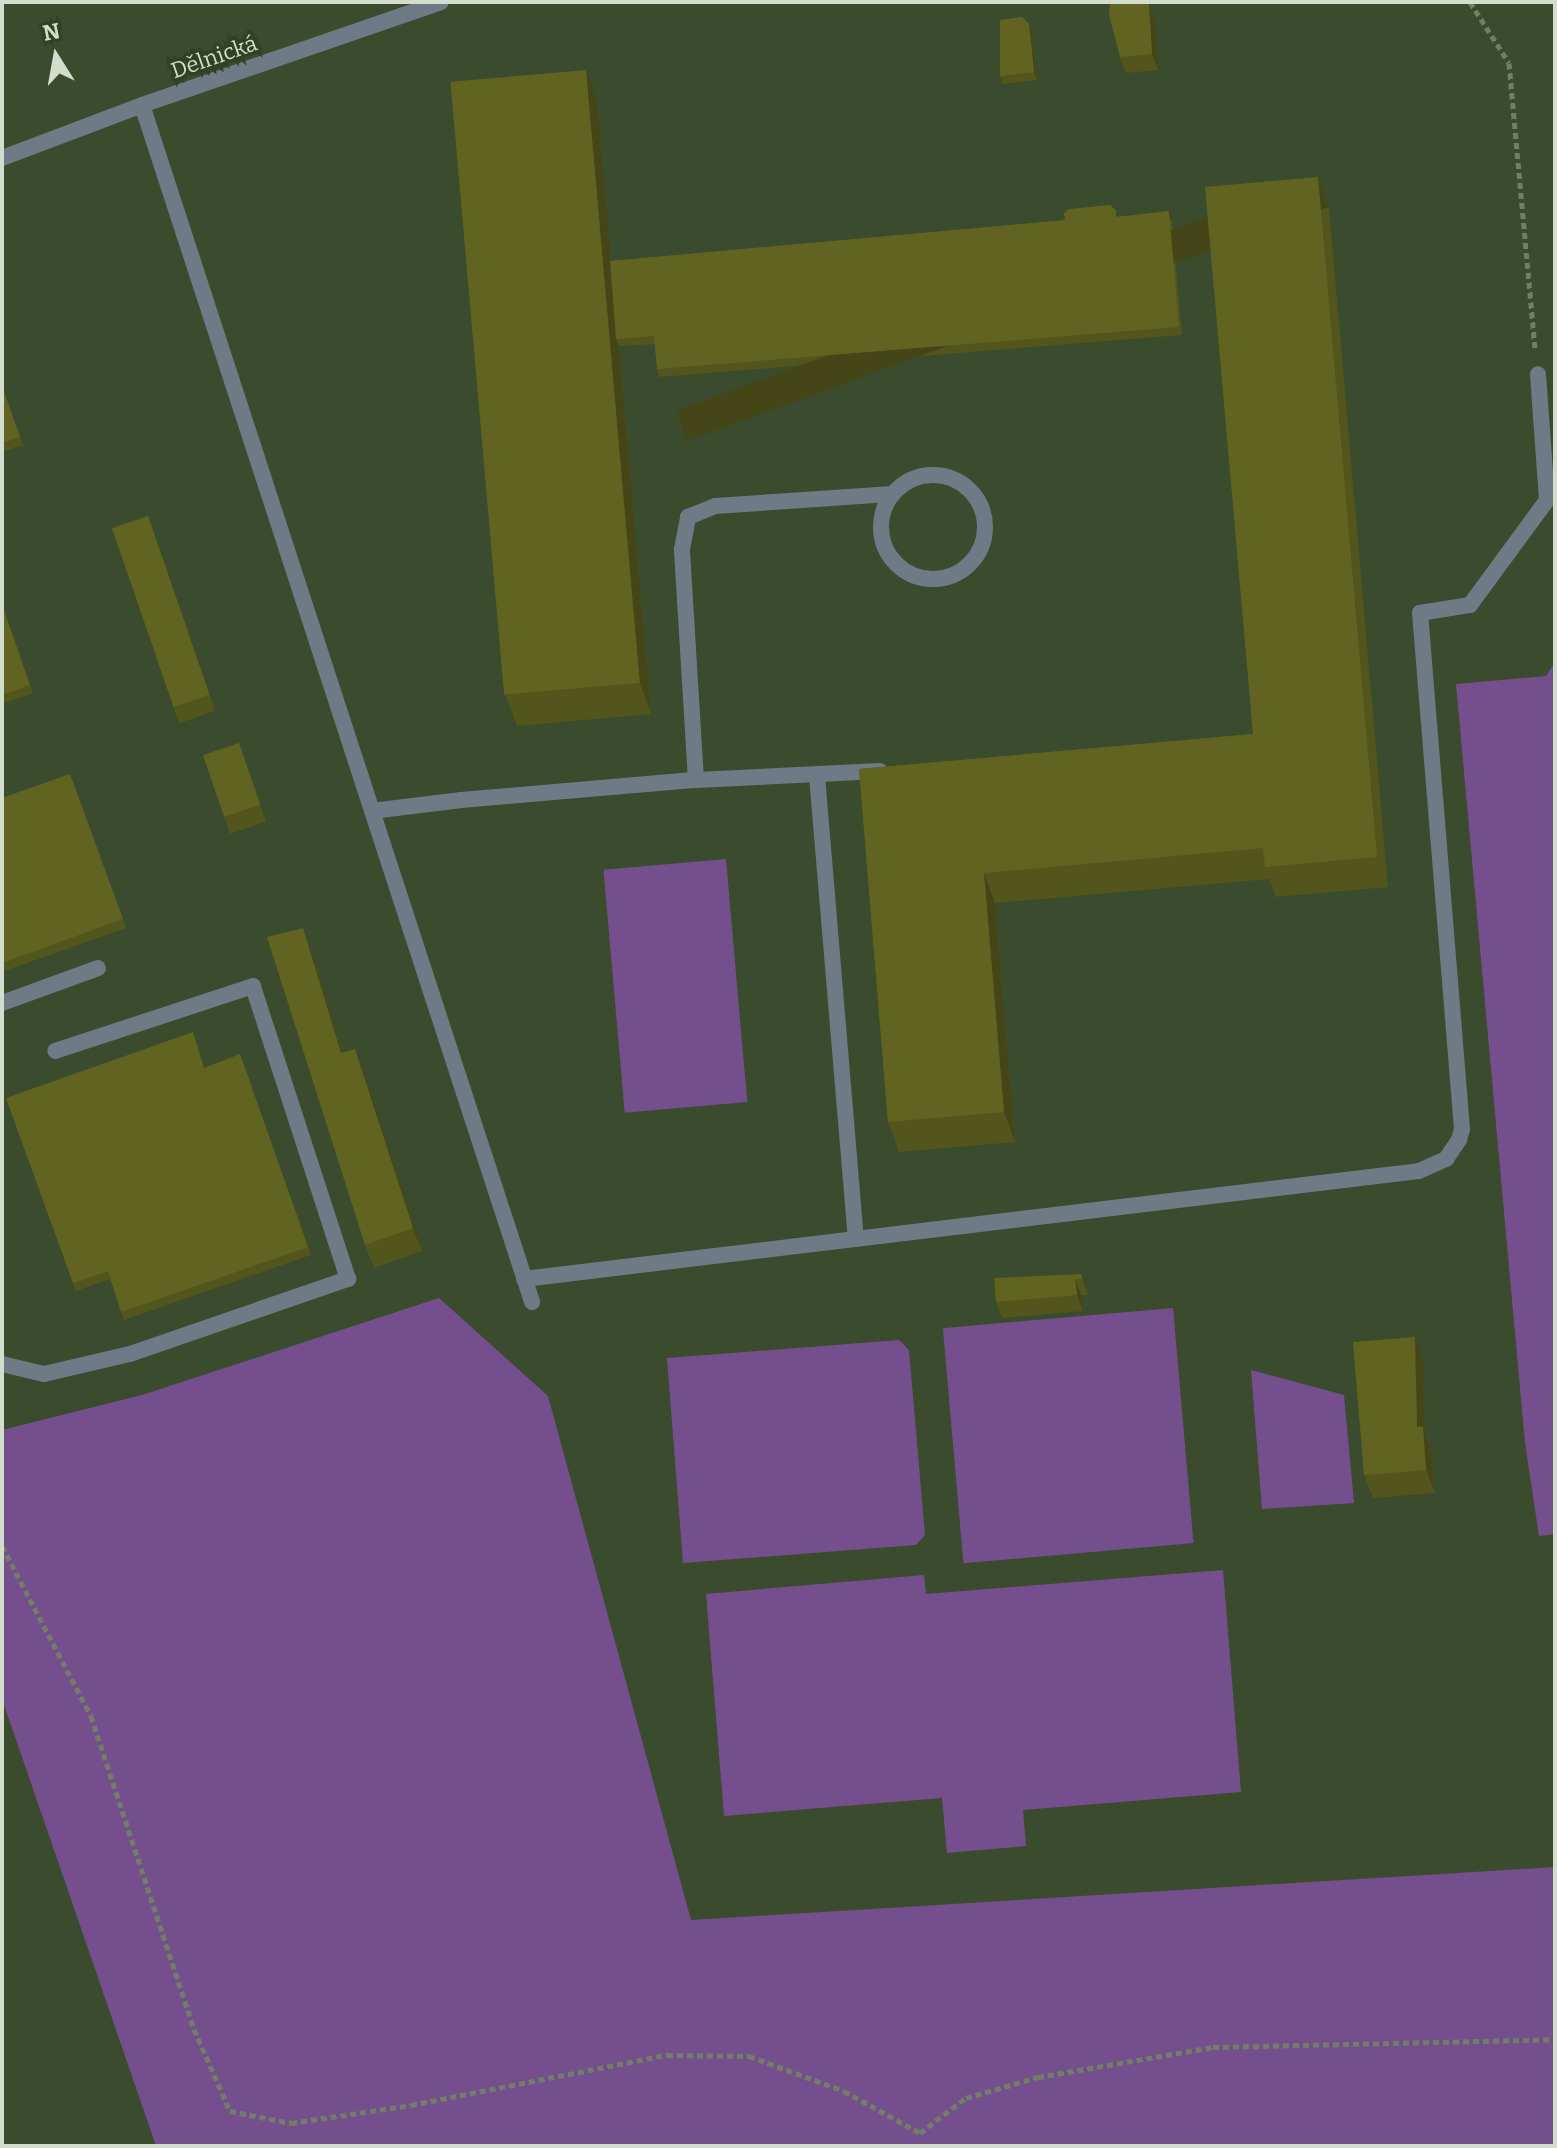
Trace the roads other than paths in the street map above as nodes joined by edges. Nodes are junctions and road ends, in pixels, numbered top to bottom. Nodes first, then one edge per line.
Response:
1 (441, 2) edge
2 (142, 105) junction
3 (2, 158) edge
4 (1538, 374) road end
5 (893, 494) junction
6 (893, 770) edge
7 (817, 776) junction
8 (696, 780) junction
9 (372, 811) junction
10 (98, 968) dead end
11 (2, 1003) edge
12 (55, 1051) dead end
13 (856, 1236) junction
14 (524, 1279) junction
15 (532, 1302) dead end
16 (2, 1364) edge

1 - 2 street, Dělnická
2 - 3 street, Dělnická
2 - 9 street
4 - 13 street
5 - 5 street
5 - 8 street
6 - 7 street
7 - 8 street
7 - 13 street
8 - 9 street
9 - 14 street
10 - 11 street
12 - 16 street
13 - 14 street
14 - 15 street

